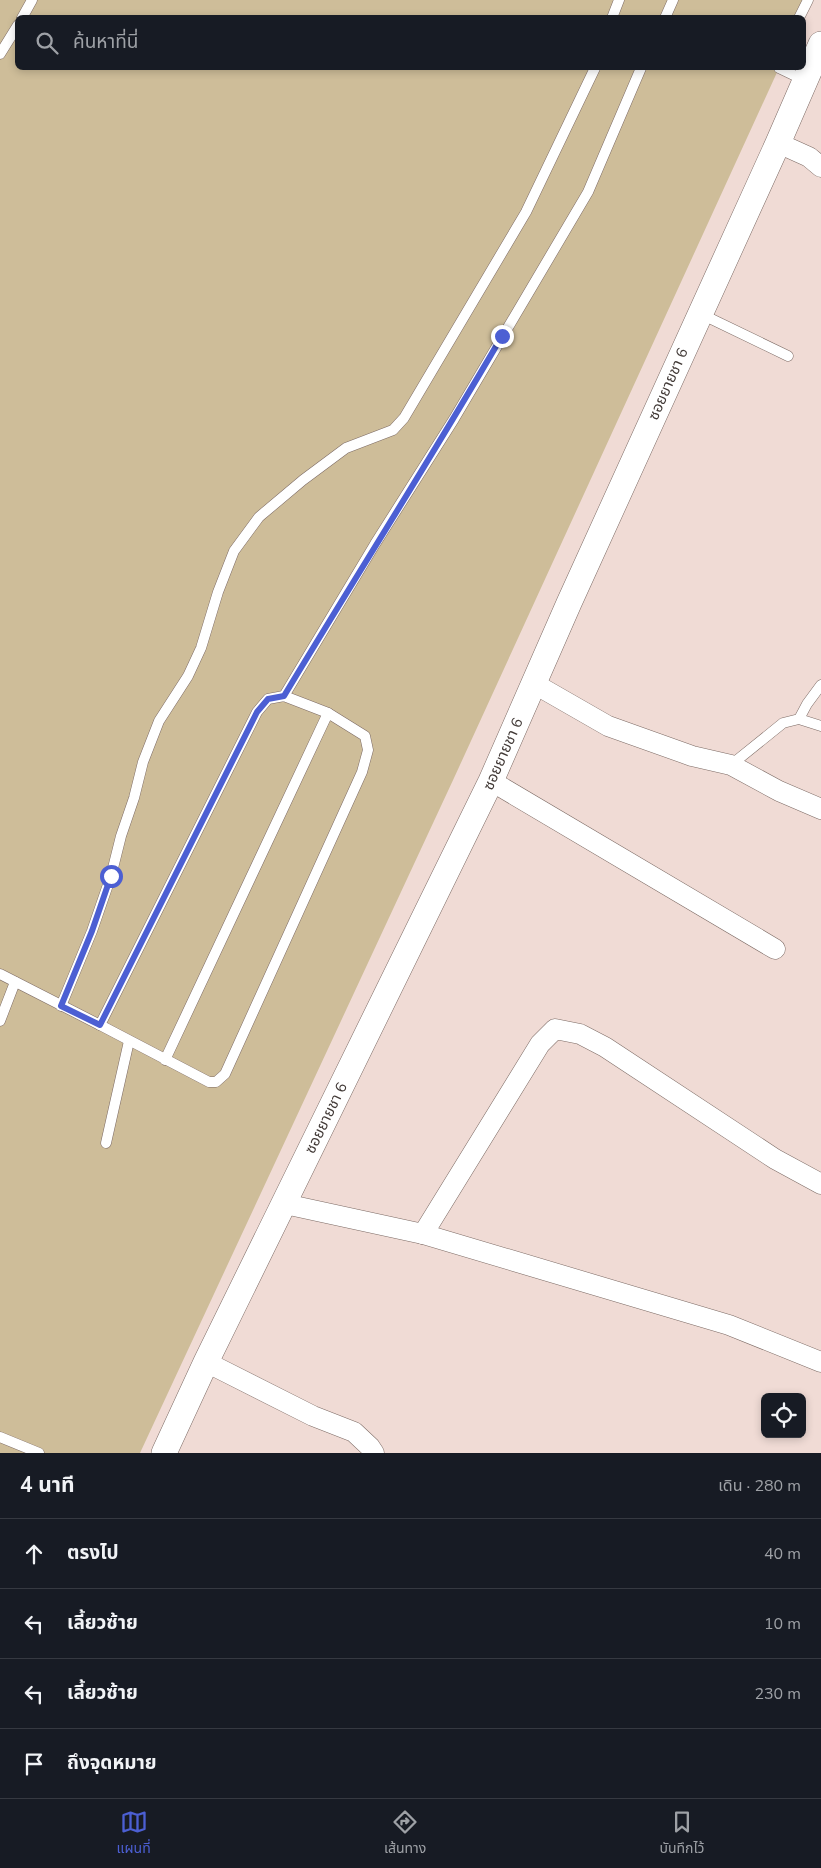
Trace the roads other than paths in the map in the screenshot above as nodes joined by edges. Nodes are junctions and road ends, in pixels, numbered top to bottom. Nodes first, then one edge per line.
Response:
1 (32, 0) edge
2 (618, 0) edge
3 (673, 0) edge
4 (808, 0) edge
5 (24, 15) edge
6 (613, 15) edge
7 (669, 15) edge
8 (801, 15) edge
9 (15, 30) edge
10 (821, 44) edge
11 (0, 54) edge
12 (594, 70) edge
13 (639, 70) edge
14 (783, 70) edge
15 (804, 80) junction
16 (778, 143) junction
17 (821, 167) edge
18 (700, 314) junction
19 (788, 356) dead end
20 (533, 683) junction
21 (821, 684) edge
22 (284, 696) junction
23 (328, 713) junction
24 (799, 719) junction
25 (821, 726) edge
26 (731, 765) junction
27 (491, 781) junction
28 (821, 809) edge
29 (775, 949) dead end
30 (0, 974) edge
31 (15, 982) junction
32 (61, 1006) junction
33 (0, 1021) edge
34 (100, 1025) junction
35 (129, 1040) junction
36 (165, 1060) junction
37 (106, 1142) dead end
38 (821, 1184) edge
39 (285, 1204) junction
40 (423, 1234) junction
41 (206, 1362) junction
42 (821, 1362) edge
43 (0, 1437) edge
44 (39, 1453) edge
45 (164, 1453) edge
46 (374, 1453) edge

1 - 5 lane
2 - 6 lane
3 - 7 lane
4 - 8 lane
9 - 11 lane
10 - 15 street, ซอยยายชา 6
12 - 32 lane
13 - 22 lane
14 - 15 lane
15 - 16 street, ซอยยายชา 6
16 - 17 street
16 - 18 street, ซอยยายชา 6
18 - 19 lane
18 - 20 street, ซอยยายชา 6
20 - 26 street
20 - 27 street, ซอยยายชา 6
21 - 24 lane
22 - 23 lane
22 - 34 lane
23 - 36 lane
23 - 36 lane
24 - 25 lane
24 - 26 lane
26 - 28 street
27 - 29 street
27 - 39 street, ซอยยายชา 6
30 - 31 lane
31 - 32 lane
31 - 33 lane
32 - 34 lane
34 - 35 lane
35 - 36 lane
35 - 37 lane
38 - 40 street
39 - 40 street
39 - 41 street, ซอยยายชา 6
40 - 42 street
41 - 45 street, ซอยยายชา 6
41 - 46 street
43 - 44 lane

